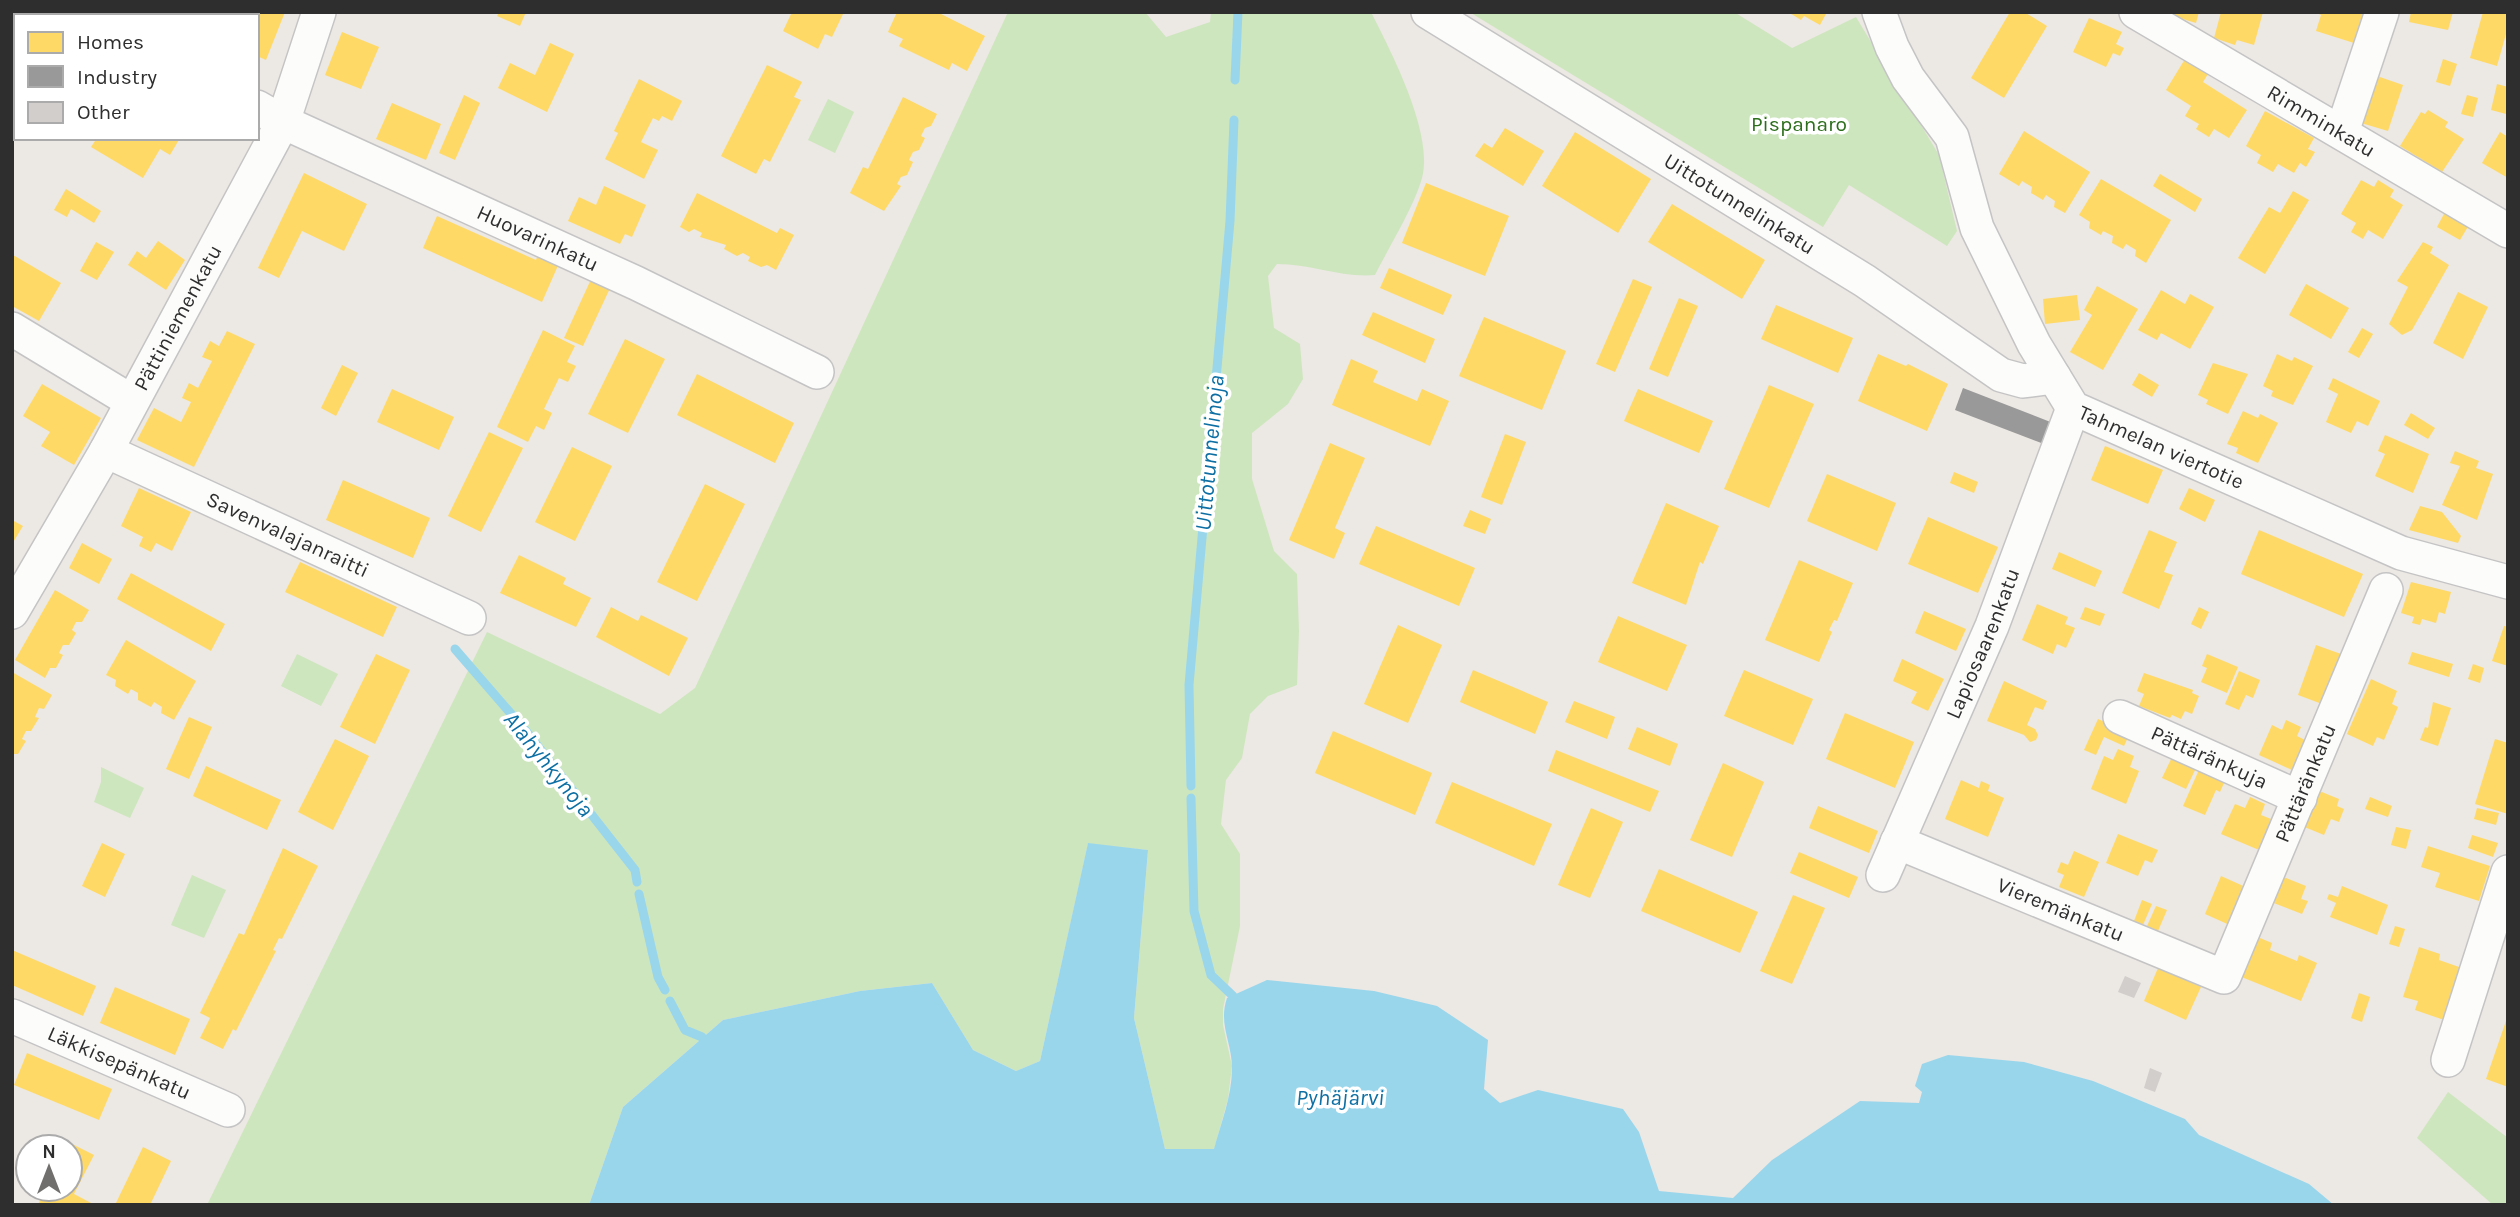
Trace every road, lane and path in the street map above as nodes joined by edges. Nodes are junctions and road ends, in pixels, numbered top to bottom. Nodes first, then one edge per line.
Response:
1 (319, 12) edge
2 (1428, 12) edge
3 (1879, 12) edge
4 (2382, 12) edge
5 (2147, 15) edge
6 (270, 114) edge
7 (2342, 132) junction
8 (2508, 231) edge
9 (12, 329) edge
10 (817, 372) dead end
11 (2054, 377) junction
12 (131, 401) junction
13 (2073, 408) junction
14 (106, 451) junction
15 (2508, 582) edge
16 (2386, 590) dead end
17 (12, 612) edge
18 (469, 618) dead end
19 (2120, 716) dead end
20 (2300, 798) junction
21 (1897, 842) junction
22 (2508, 872) edge
23 (1883, 875) dead end
24 (2224, 977) joint
25 (12, 1016) edge
26 (2448, 1060) dead end
27 (228, 1110) dead end

1 - 6 street, Pättiniemenkatu
2 - 11 street, Uittotunnelinkatu
3 - 11 street, Tahmelan viertotie
4 - 7 street
5 - 7 street, Rimminkatu
6 - 10 street, Huovarinkatu
6 - 12 street, Pättiniemenkatu
7 - 8 street, Rimminkatu
9 - 12 street
11 - 13 street, Tahmelan viertotie
12 - 14 street, Pättiniemenkatu
13 - 15 street, Tahmelan viertotie
13 - 21 street, Lapiosaarenkatu
14 - 17 street, Pättiniemenkatu
14 - 18 street, Savenvalajanraitti
16 - 20 street, Pättäränkatu
19 - 20 street, Pättäränkuja
20 - 24 street, Pättäränkatu
21 - 23 street, Lapiosaarenkatu
21 - 24 street, Vieremänkatu
22 - 26 street
25 - 27 street, Läkkisepänkatu

